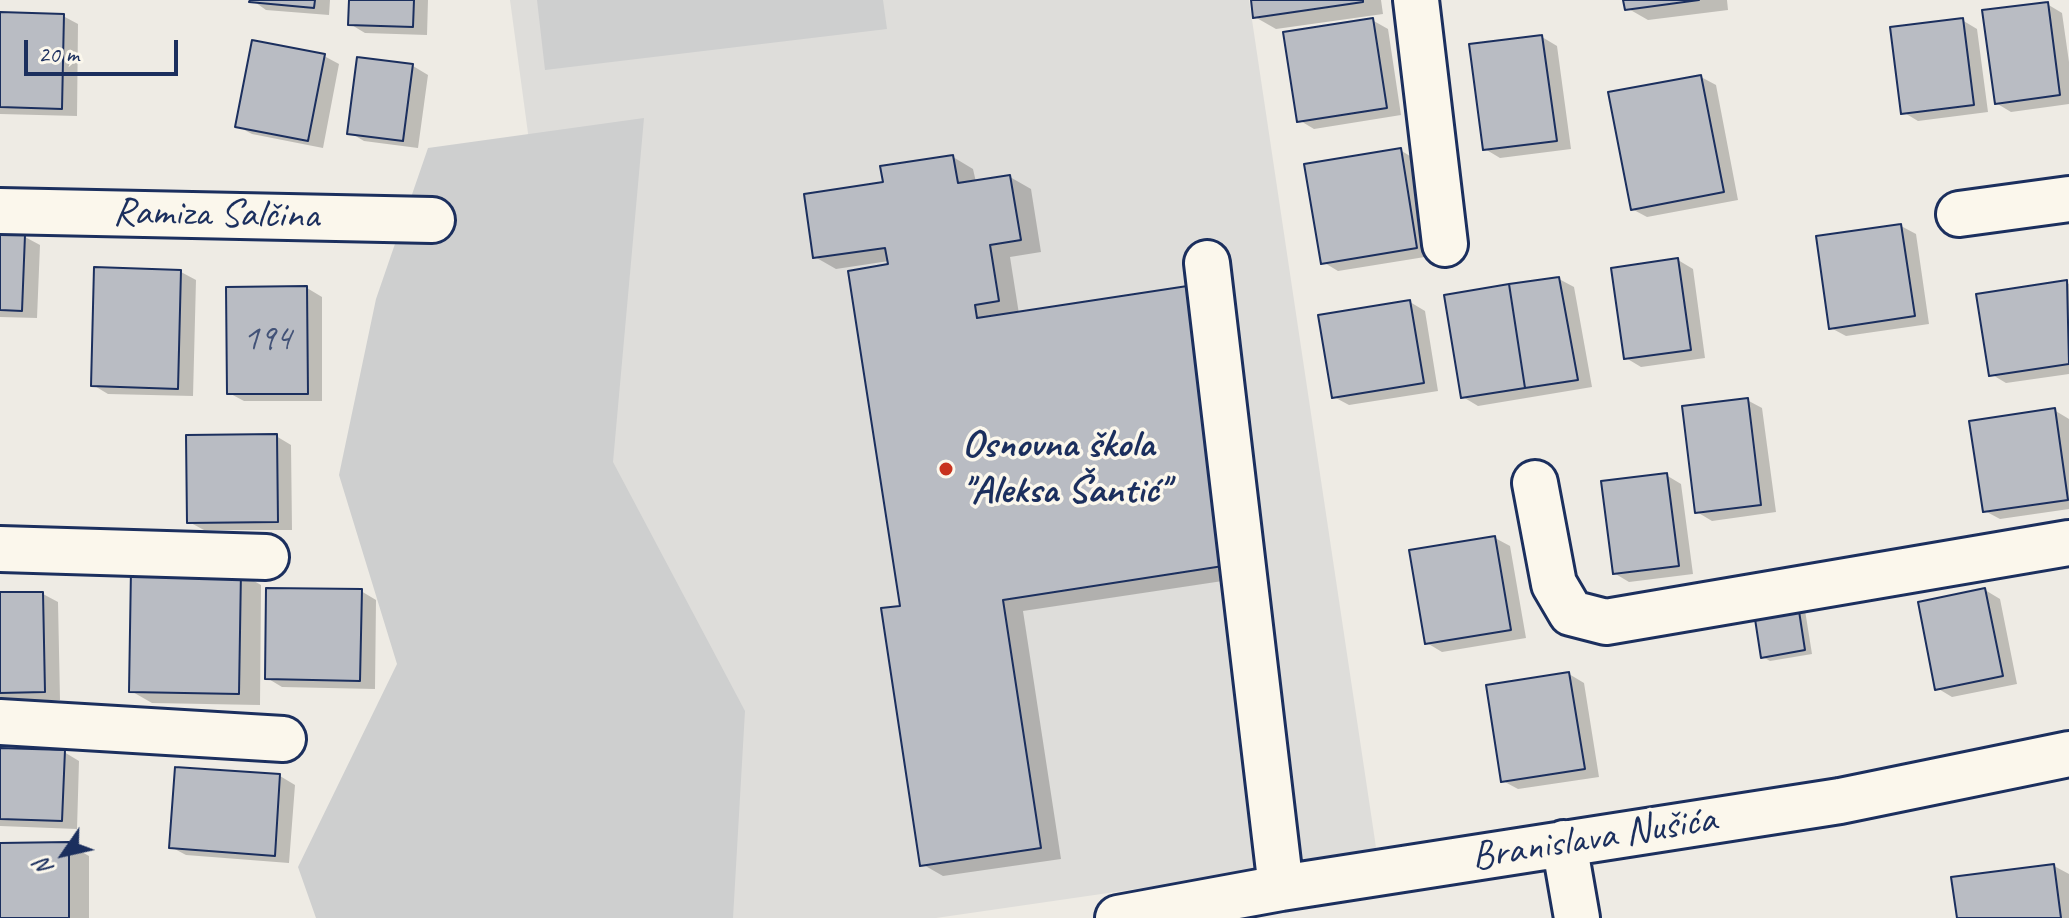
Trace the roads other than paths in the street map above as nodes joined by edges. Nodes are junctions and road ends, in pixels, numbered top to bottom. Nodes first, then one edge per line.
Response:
1 (1416, 0) edge
2 (2069, 199) edge
3 (0, 211) edge
4 (1959, 214) dead end
5 (432, 220) dead end
6 (1445, 244) dead end
7 (1207, 263) dead end
8 (1535, 483) dead end
9 (2069, 543) edge
10 (0, 549) edge
11 (266, 557) dead end
12 (0, 722) edge
13 (283, 739) dead end
14 (2069, 754) edge
15 (1564, 843) junction
16 (1281, 888) junction
17 (1118, 918) edge
18 (1577, 918) edge

1 - 6 street
2 - 4 street
3 - 5 street, Ramiza Salčina
7 - 16 street
8 - 9 street
10 - 11 street
12 - 13 street
14 - 15 street, Branislava Nušića
15 - 16 street, Branislava Nušića
15 - 18 street
16 - 17 street, Branislava Nušića

